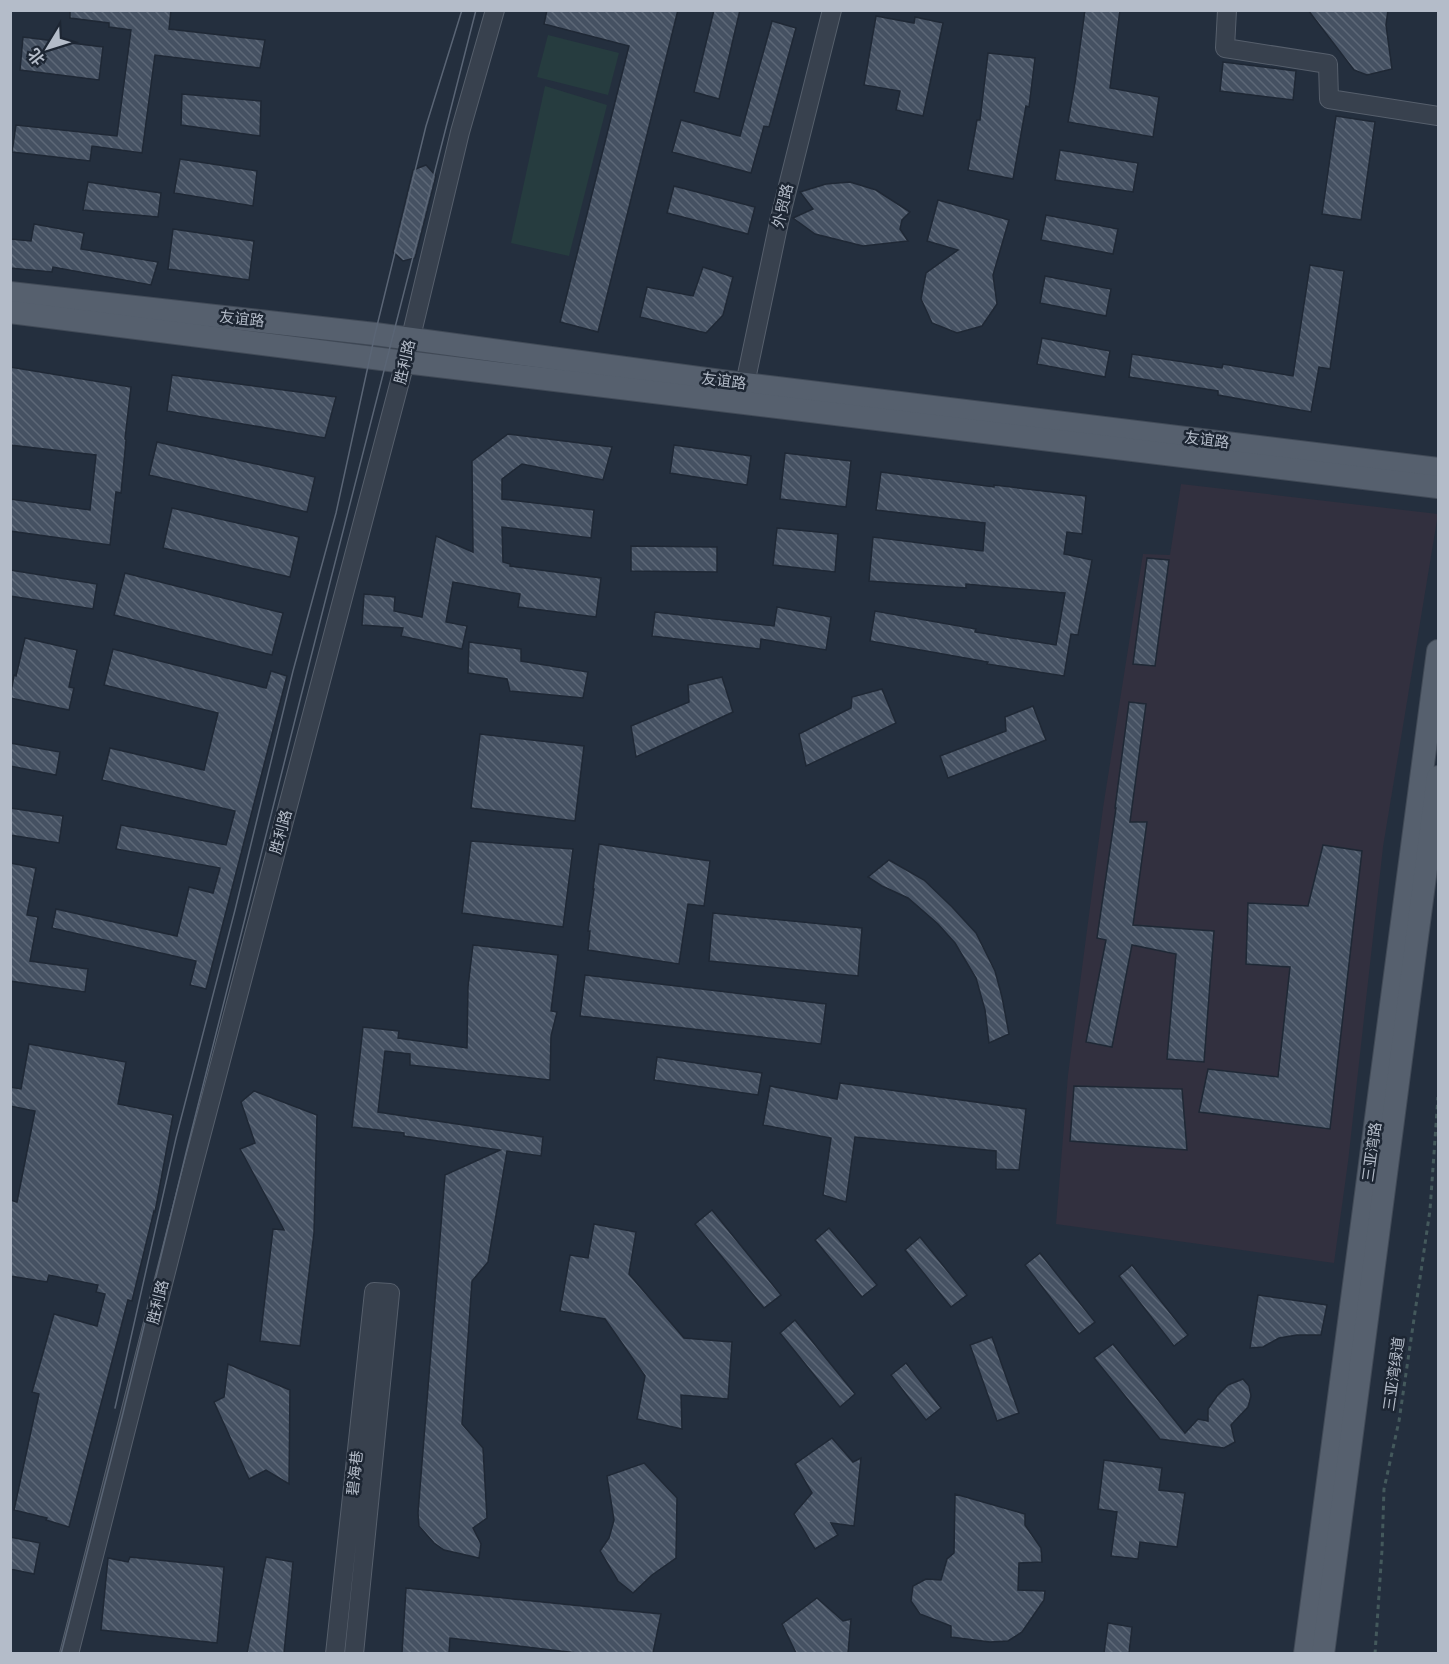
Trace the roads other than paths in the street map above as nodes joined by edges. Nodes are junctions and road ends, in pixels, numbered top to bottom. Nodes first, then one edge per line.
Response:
1 (495, 10) edge
2 (832, 10) edge
3 (1227, 10) edge
4 (1438, 116) edge
5 (10, 292) edge
6 (10, 312) edge
7 (410, 339) junction
8 (405, 362) junction
9 (744, 393) junction
10 (1438, 469) edge
11 (1438, 487) edge
12 (1438, 651) edge
13 (1438, 777) edge
14 (69, 1653) edge
15 (335, 1653) edge
16 (354, 1653) edge
17 (1305, 1653) edge
18 (1323, 1653) edge

1 - 7 street, 胜利路
2 - 9 street, 外贸路
3 - 4 street
5 - 7 main road, 友谊路
6 - 8 main road, 友谊路
7 - 8 street, 胜利路
7 - 9 main road, 友谊路
8 - 9 main road, 友谊路
8 - 14 street, 胜利路
9 - 10 main road, 友谊路
9 - 11 main road, 友谊路
12 - 17 main road, 三亚湾路
13 - 18 main road, 三亚湾路
15 - 16 street, 碧海巷

